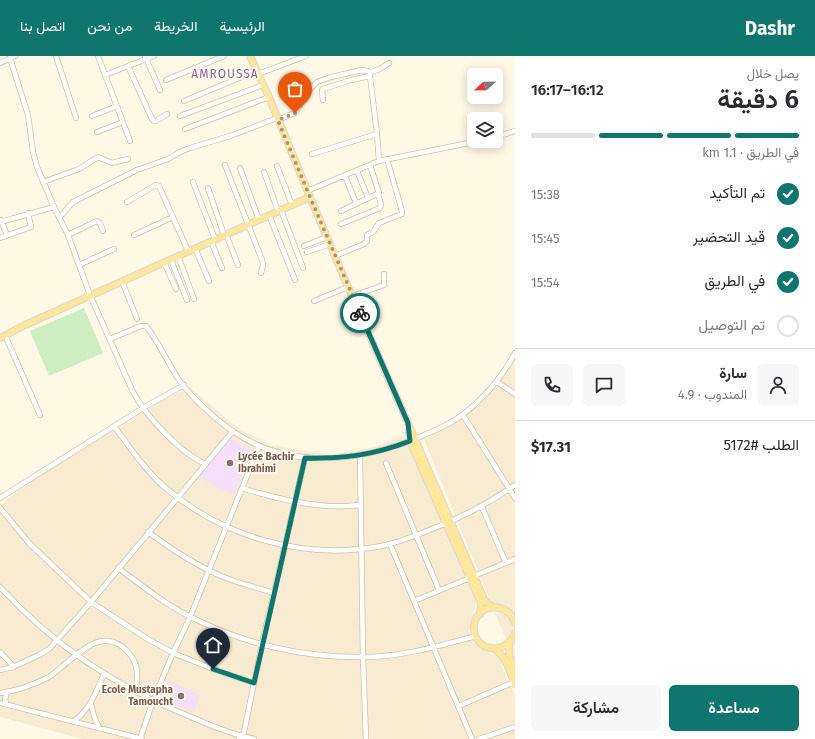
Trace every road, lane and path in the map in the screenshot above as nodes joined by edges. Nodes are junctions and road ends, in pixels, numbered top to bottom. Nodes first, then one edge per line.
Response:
1 (56, 56) edge
2 (98, 56) edge
3 (154, 56) edge
4 (224, 56) edge
5 (250, 56) edge
6 (306, 56) edge
7 (13, 57) edge
8 (146, 57) edge
9 (0, 63) edge
10 (389, 63) dead end
11 (128, 66) junction
12 (257, 72) junction
13 (371, 74) junction
14 (105, 75) junction
15 (166, 80) dead end
16 (263, 84) junction
17 (160, 90) dead end
18 (269, 97) junction
19 (323, 100) dead end
20 (184, 101) dead end
21 (117, 106) junction
22 (167, 114) dead end
23 (92, 116) dead end
24 (180, 116) dead end
25 (76, 118) dead end
26 (278, 119) junction
27 (123, 122) junction
28 (185, 129) dead end
29 (515, 131) edge
30 (97, 132) dead end
31 (377, 134) junction
32 (503, 135) edge
33 (130, 141) dead end
34 (467, 143) edge
35 (312, 154) dead end
36 (128, 159) dead end
37 (387, 160) junction
38 (379, 161) junction
39 (225, 165) dead end
40 (370, 165) junction
41 (277, 166) dead end
42 (240, 168) dead end
43 (357, 171) junction
44 (264, 172) dead end
45 (345, 176) junction
46 (43, 182) junction
47 (193, 182) dead end
48 (208, 188) dead end
49 (307, 191) junction
50 (378, 194) junction
51 (310, 197) junction
52 (368, 198) junction
53 (127, 202) dead end
54 (356, 203) junction
55 (292, 205) junction
56 (54, 207) junction
57 (280, 210) junction
58 (341, 211) dead end
59 (28, 213) junction
60 (269, 215) junction
61 (173, 217) junction
62 (59, 218) junction
63 (259, 220) junction
64 (0, 221) edge
65 (341, 224) dead end
66 (248, 225) junction
67 (103, 231) dead end
68 (225, 234) junction
69 (7, 235) junction
70 (68, 235) junction
71 (134, 235) dead end
72 (327, 237) junction
73 (0, 238) edge
74 (213, 240) junction
75 (330, 244) junction
76 (304, 246) dead end
77 (195, 248) junction
78 (114, 249) dead end
79 (188, 251) junction
80 (307, 252) dead end
81 (178, 256) junction
82 (335, 256) junction
83 (171, 260) junction
84 (164, 262) junction
85 (79, 265) junction
86 (238, 265) dead end
87 (222, 268) dead end
88 (303, 268) dead end
89 (262, 273) dead end
90 (384, 274) dead end
91 (296, 280) dead end
92 (122, 281) junction
93 (209, 281) dead end
94 (348, 287) junction
95 (176, 289) dead end
96 (90, 295) junction
97 (353, 296) junction
98 (194, 299) dead end
99 (187, 300) dead end
100 (314, 301) dead end
101 (137, 319) dead end
102 (2, 337) edge
103 (110, 339) junction
104 (515, 353) edge
105 (497, 382) junction
106 (184, 385) junction
107 (515, 394) edge
108 (143, 408) junction
109 (463, 414) junction
110 (40, 415) dead end
111 (114, 426) junction
112 (233, 431) junction
113 (413, 440) junction
114 (259, 446) junction
115 (360, 456) junction
116 (305, 458) junction
117 (386, 463) dead end
118 (206, 464) junction
119 (515, 486) edge
120 (242, 488) junction
121 (509, 489) junction
122 (177, 497) junction
123 (0, 498) edge
124 (515, 498) edge
125 (295, 502) junction
126 (362, 506) junction
127 (482, 507) junction
128 (0, 508) edge
129 (449, 522) junction
130 (226, 527) junction
131 (148, 532) junction
132 (416, 536) junction
133 (390, 544) junction
134 (285, 545) junction
135 (362, 549) junction
136 (515, 559) edge
137 (506, 563) junction
138 (118, 568) junction
139 (209, 570) junction
140 (472, 577) junction
141 (0, 587) edge
142 (439, 590) junction
143 (274, 593) junction
144 (414, 601) junction
145 (90, 602) junction
146 (493, 607) junction
147 (480, 614) junction
148 (190, 617) junction
149 (515, 620) edge
150 (515, 633) edge
151 (476, 636) junction
152 (57, 640) junction
153 (509, 643) junction
154 (262, 644) junction
155 (434, 648) junction
156 (492, 648) junction
157 (0, 652) edge
158 (173, 653) junction
159 (76, 655) junction
160 (363, 658) junction
161 (14, 667) junction
162 (0, 670) edge
163 (515, 671) edge
164 (104, 674) junction
165 (254, 683) junction
166 (514, 683) edge
167 (4, 692) edge
168 (136, 692) junction
169 (0, 698) edge
170 (153, 701) junction
171 (0, 703) edge
172 (6, 704) junction
173 (91, 704) junction
174 (458, 706) junction
175 (73, 722) junction
176 (515, 727) edge
177 (99, 728) junction
178 (241, 738) edge
179 (141, 739) edge
180 (254, 739) edge
181 (366, 739) edge
182 (472, 739) edge
183 (479, 739) edge

1 - 25 street
2 - 14 street
3 - 8 street
4 - 15 street
5 - 12 main road
6 - 12 street
7 - 9 street
7 - 46 street
8 - 11 street
8 - 17 street
10 - 13 street
11 - 14 street
11 - 22 street
12 - 16 main road
12 - 20 street
13 - 19 street
13 - 26 street
13 - 31 street
14 - 21 street
16 - 18 main road
16 - 24 street
18 - 26 main road
18 - 28 street
21 - 23 street
21 - 27 street
26 - 49 main road
26 - 62 street
27 - 30 street
27 - 33 street
29 - 32 street
31 - 35 street
31 - 38 street
34 - 37 street
36 - 46 street
37 - 38 street
37 - 82 street
38 - 40 street
39 - 66 street
40 - 43 street
40 - 50 street
41 - 55 street
42 - 63 street
43 - 45 street
43 - 52 street
44 - 57 street
45 - 49 street
45 - 54 street
46 - 56 street
47 - 74 street
48 - 68 street
49 - 51 main road
50 - 52 street
50 - 65 street
51 - 55 main road
51 - 72 main road
52 - 54 street
53 - 61 street
54 - 58 street
55 - 57 main road
56 - 59 street
56 - 62 street
57 - 60 main road
57 - 88 street
59 - 64 street
59 - 69 street
60 - 63 main road
60 - 91 street
61 - 71 street
61 - 79 street
62 - 70 street
63 - 66 main road
64 - 69 street
66 - 68 main road
66 - 89 street
67 - 70 street
68 - 74 main road
68 - 86 street
69 - 73 street
70 - 85 street
72 - 75 main road
72 - 76 street
74 - 77 main road
74 - 87 street
75 - 80 street
75 - 82 main road
77 - 79 main road
77 - 93 street
78 - 85 street
79 - 81 main road
81 - 83 main road
81 - 98 street
82 - 94 main road
83 - 84 main road
83 - 99 street
84 - 92 main road
84 - 95 street
85 - 96 street
90 - 97 street
92 - 96 main road
92 - 101 street
94 - 97 main road
94 - 100 street
96 - 102 main road
96 - 103 street
97 - 113 main road
102 - 110 street
103 - 106 street
103 - 108 street
104 - 105 street
105 - 107 street
105 - 109 street
106 - 108 street
106 - 112 street
108 - 111 street
108 - 118 street
109 - 113 street
109 - 121 street
111 - 122 street
111 - 123 street
112 - 114 street
112 - 118 street
113 - 115 street
113 - 129 main road
114 - 116 street
114 - 120 street
115 - 116 street
115 - 126 street
116 - 125 street
117 - 132 street
118 - 122 street
119 - 121 street
120 - 125 street
120 - 130 street
121 - 124 street
121 - 127 street
122 - 130 street
122 - 131 street
125 - 126 street
125 - 134 street
126 - 135 street
127 - 129 street
127 - 137 street
128 - 145 street
129 - 132 street
129 - 140 main road
130 - 134 street
130 - 139 street
131 - 138 street
131 - 139 street
132 - 133 street
132 - 142 street
133 - 135 street
133 - 144 street
134 - 135 street
134 - 143 street
135 - 160 street
136 - 137 street
137 - 140 street
138 - 145 street
138 - 148 street
139 - 143 street
139 - 148 street
140 - 142 street
140 - 146 main road
140 - 147 main road
141 - 152 street
142 - 144 street
143 - 154 street
144 - 155 street
145 - 152 street
145 - 158 street
146 - 147 main road
146 - 149 main road
147 - 151 main road
148 - 154 street
148 - 158 street
150 - 153 main road
151 - 155 street
151 - 156 main road
152 - 159 street
152 - 161 street
153 - 156 main road
153 - 163 main road
154 - 160 street
154 - 165 street
155 - 160 street
155 - 174 street
156 - 166 main road
157 - 161 street
158 - 165 street
158 - 170 street
159 - 164 street
159 - 167 street
159 - 168 street
160 - 181 street
161 - 162 street
164 - 168 street
164 - 173 street
165 - 178 street
166 - 174 street
167 - 169 street
167 - 172 street
168 - 170 street
170 - 178 street
170 - 179 street
171 - 172 street
172 - 175 street
173 - 175 street
173 - 177 street
174 - 182 street
175 - 177 street
176 - 183 street
177 - 179 street
178 - 180 street

